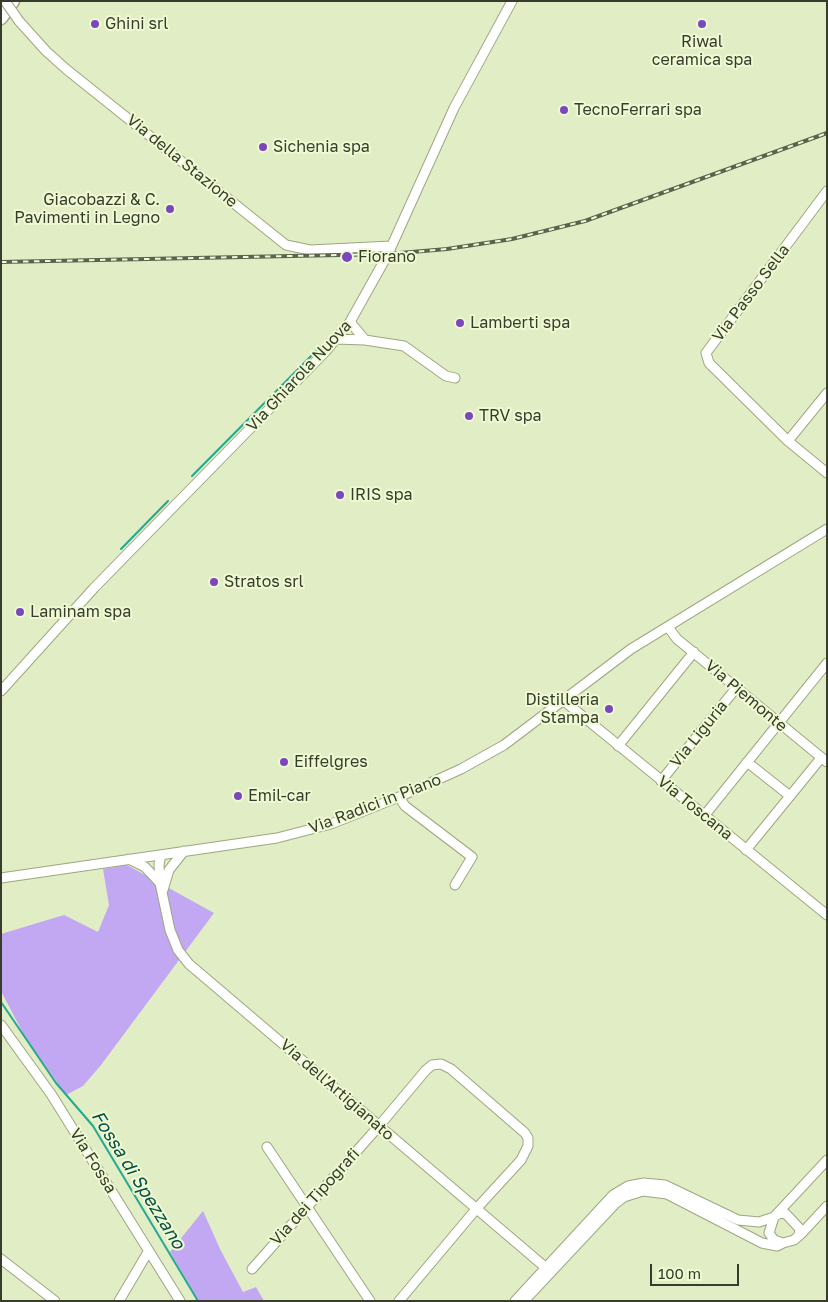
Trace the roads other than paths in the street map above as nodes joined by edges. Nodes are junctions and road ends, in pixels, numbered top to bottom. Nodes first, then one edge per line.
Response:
1 (13, 1) edge
2 (512, 1) edge
3 (3, 2) edge
4 (1, 18) edge
5 (827, 191) edge
6 (391, 246) junction
7 (350, 322) junction
8 (336, 340) junction
9 (366, 340) junction
10 (455, 378) dead end
11 (827, 393) edge
12 (788, 441) junction
13 (827, 473) edge
14 (827, 529) edge
15 (704, 603) junction
16 (686, 610) junction
17 (668, 627) junction
18 (650, 632) junction
19 (631, 649) junction
20 (694, 652) junction
21 (827, 663) edge
22 (736, 687) junction
23 (1, 690) edge
24 (564, 701) junction
25 (779, 723) junction
26 (618, 746) junction
27 (824, 760) edge
28 (748, 762) junction
29 (661, 781) junction
30 (790, 796) junction
31 (399, 797) junction
32 (704, 816) junction
33 (746, 850) junction
34 (184, 851) junction
35 (162, 855) junction
36 (129, 859) junction
37 (169, 870) junction
38 (1, 878) edge
39 (455, 885) dead end
40 (162, 886) junction
41 (827, 915) edge
42 (1, 1025) edge
43 (379, 1126) junction
44 (267, 1147) dead end
45 (827, 1160) edge
46 (307, 1205) junction
47 (827, 1206) edge
48 (477, 1208) junction
49 (774, 1217) junction
50 (799, 1235) junction
51 (783, 1244) junction
52 (148, 1252) junction
53 (1, 1259) edge
54 (545, 1267) junction
55 (252, 1269) dead end
56 (55, 1301) edge
57 (119, 1301) edge
58 (180, 1301) edge
59 (370, 1301) edge
60 (399, 1301) edge
61 (515, 1301) edge
62 (524, 1301) edge

1 - 4 highway
2 - 6 street, Via Ghiarola Nuova
3 - 6 street, Via della Stazione, bridge
5 - 12 street, Via Passo Sella
6 - 7 street, Via Ghiarola Nuova
7 - 8 street, Via Ghiarola Nuova
7 - 9 street
8 - 9 street
8 - 23 street, Via Ghiarola Nuova
9 - 10 street
11 - 12 street
12 - 13 street, Via Passo Sella
14 - 15 street
15 - 16 street
15 - 17 street
16 - 17 street
16 - 18 street
17 - 18 street
17 - 19 street
17 - 20 street, Via Piemonte
18 - 19 street
19 - 24 street, Via Radici in Piano
20 - 22 street, Via Piemonte
20 - 26 street
21 - 25 street
22 - 25 street, Via Piemonte
22 - 29 street, Via Liguria
24 - 26 street, Via Toscana
24 - 31 street, Via Radici in Piano
25 - 27 street, Via Piemonte
25 - 28 street
26 - 29 street, Via Toscana
27 - 30 street
28 - 30 street
28 - 32 street
29 - 32 street, Via Toscana
30 - 33 street
31 - 34 street, Via Radici in Piano
31 - 39 street
32 - 33 street, Via Toscana
33 - 41 street, Via Toscana
34 - 35 street, Via Radici in Piano
34 - 37 street, Via dell'Artigianato
35 - 36 street, Via Radici in Piano
35 - 37 street
35 - 40 street, Via dell'Artigianato
36 - 38 street, Via Radici in Piano
36 - 40 street
37 - 40 street, Via dell'Artigianato
40 - 43 street, Via dell'Artigianato
42 - 52 street, Via Fossa
43 - 46 street, Via dei Tipografi
43 - 48 street, Via dell'Artigianato
43 - 48 street, Via dei Tipografi
44 - 46 street
45 - 49 street
46 - 55 street, Via dei Tipografi
46 - 59 street
47 - 50 street
48 - 54 street, Via dell'Artigianato
48 - 60 street
49 - 50 street
49 - 51 street
49 - 54 street
50 - 51 street
51 - 62 street
52 - 57 street
52 - 58 street, Via Fossa
53 - 56 street
54 - 61 street

